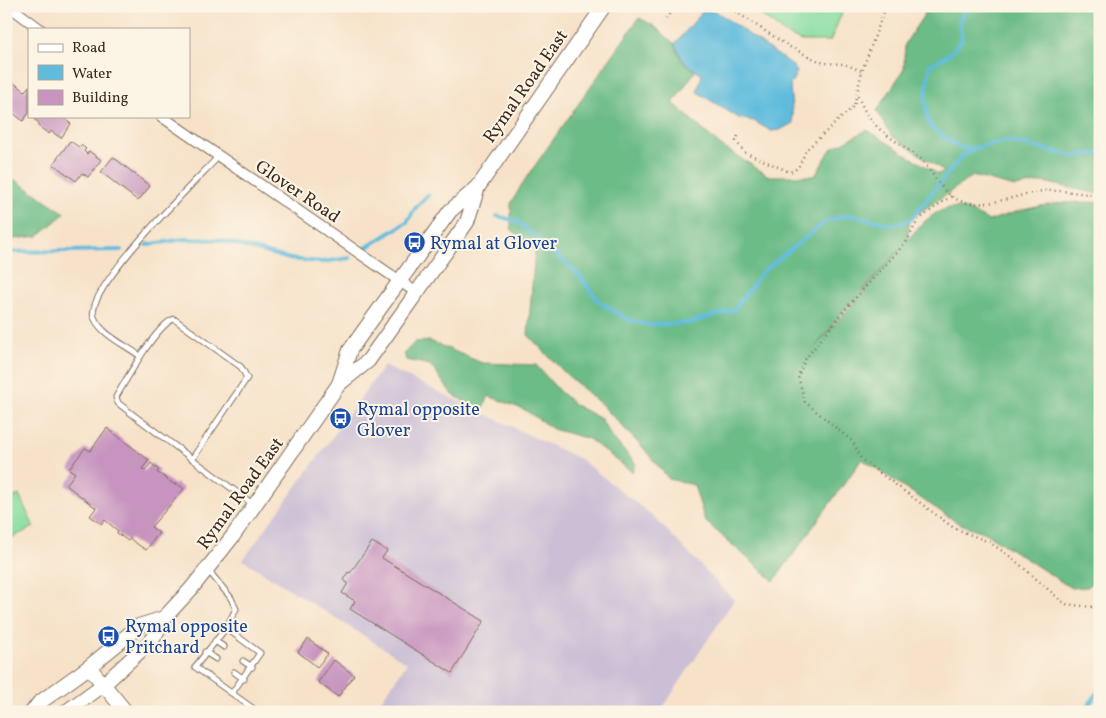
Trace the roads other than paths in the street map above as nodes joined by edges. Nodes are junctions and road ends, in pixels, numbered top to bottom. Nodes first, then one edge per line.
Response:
1 (9, 6) edge
2 (604, 6) edge
3 (39, 28) edge
4 (165, 118) edge
5 (218, 157) junction
6 (478, 187) junction
7 (400, 280) junction
8 (417, 292) junction
9 (140, 356) junction
10 (339, 384) junction
11 (192, 459) junction
12 (255, 506) junction
13 (208, 569) junction
14 (164, 618) junction
15 (226, 628) junction
16 (215, 641) junction
17 (224, 647) dead end
18 (205, 652) junction
19 (216, 659) dead end
20 (242, 661) dead end
21 (89, 667) junction
22 (252, 667) junction
23 (234, 672) dead end
24 (244, 679) junction
25 (103, 684) junction
26 (232, 692) junction
27 (32, 712) edge
28 (66, 712) edge
29 (126, 712) edge
30 (258, 712) edge

1 - 3 street
2 - 6 main road, Rymal Road East
4 - 5 street, Glover Road
5 - 7 street, Glover Road
5 - 9 lane
6 - 7 main road, Rymal Road East
6 - 8 main road, Rymal Road East
7 - 8 street, Glover Road
7 - 10 main road, Rymal Road East
8 - 10 main road, Rymal Road East
9 - 11 lane
9 - 11 lane
10 - 12 main road, Rymal Road East
11 - 12 lane
12 - 13 main road, Rymal Road East
13 - 14 main road, Rymal Road East
13 - 15 lane
14 - 21 main road
14 - 25 main road, Rymal Road East
15 - 16 lane
15 - 22 lane
16 - 17 lane
16 - 18 lane
18 - 19 lane
18 - 26 lane
20 - 22 lane
21 - 25 main road
21 - 27 main road
22 - 24 lane
23 - 24 lane
24 - 26 lane
25 - 28 main road, Rymal Road East
25 - 29 main road
26 - 30 lane

